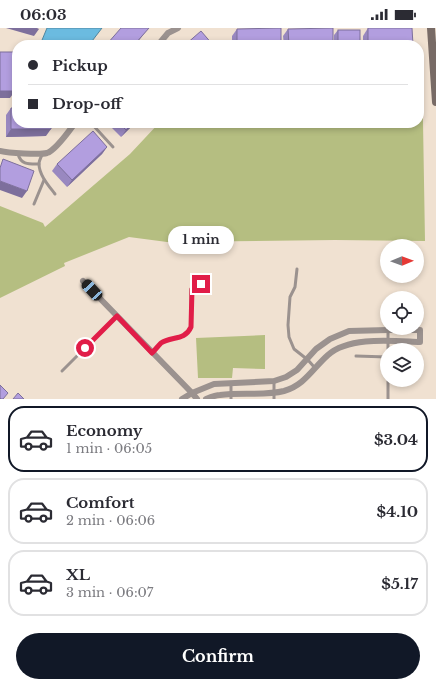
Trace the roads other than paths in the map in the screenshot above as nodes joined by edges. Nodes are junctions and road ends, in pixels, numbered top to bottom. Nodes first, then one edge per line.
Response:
1 (178, 28) edge
2 (431, 28) edge
3 (169, 30) edge
4 (162, 40) edge
5 (436, 102) edge
6 (71, 128) edge
7 (96, 128) edge
8 (113, 147) dead end
9 (0, 151) edge
10 (18, 153) junction
11 (42, 153) junction
12 (39, 164) junction
13 (44, 180) junction
14 (55, 194) dead end
15 (34, 204) dead end
16 (297, 269) dead end
17 (83, 281) dead end
18 (201, 284) dead end
19 (117, 316) junction
20 (380, 330) edge
21 (388, 335) edge
22 (420, 335) edge
23 (388, 341) junction
24 (152, 353) junction
25 (356, 356) dead end
26 (380, 357) edge
27 (308, 360) junction
28 (315, 368) junction
29 (62, 371) dead end
30 (274, 382) junction
31 (231, 383) junction
32 (388, 387) edge
33 (192, 393) junction
34 (274, 396) edge
35 (231, 397) edge
36 (182, 399) edge
37 (197, 399) edge
38 (206, 399) edge
39 (388, 399) edge

1 - 3 street
2 - 5 main road
3 - 4 street
6 - 11 street
7 - 8 lane
9 - 10 street
10 - 11 street
10 - 12 lane
11 - 12 lane
12 - 13 lane
13 - 14 lane
13 - 15 lane
16 - 27 lane
17 - 19 street
18 - 24 lane
19 - 24 street
19 - 29 lane
20 - 27 street
21 - 23 lane
22 - 23 street
23 - 28 street
24 - 33 street
25 - 26 lane
27 - 28 lane
27 - 30 street
28 - 34 street
30 - 31 street
30 - 34 lane
31 - 33 street
31 - 35 lane
32 - 39 lane
33 - 36 street
33 - 37 street
34 - 35 street
35 - 38 street

